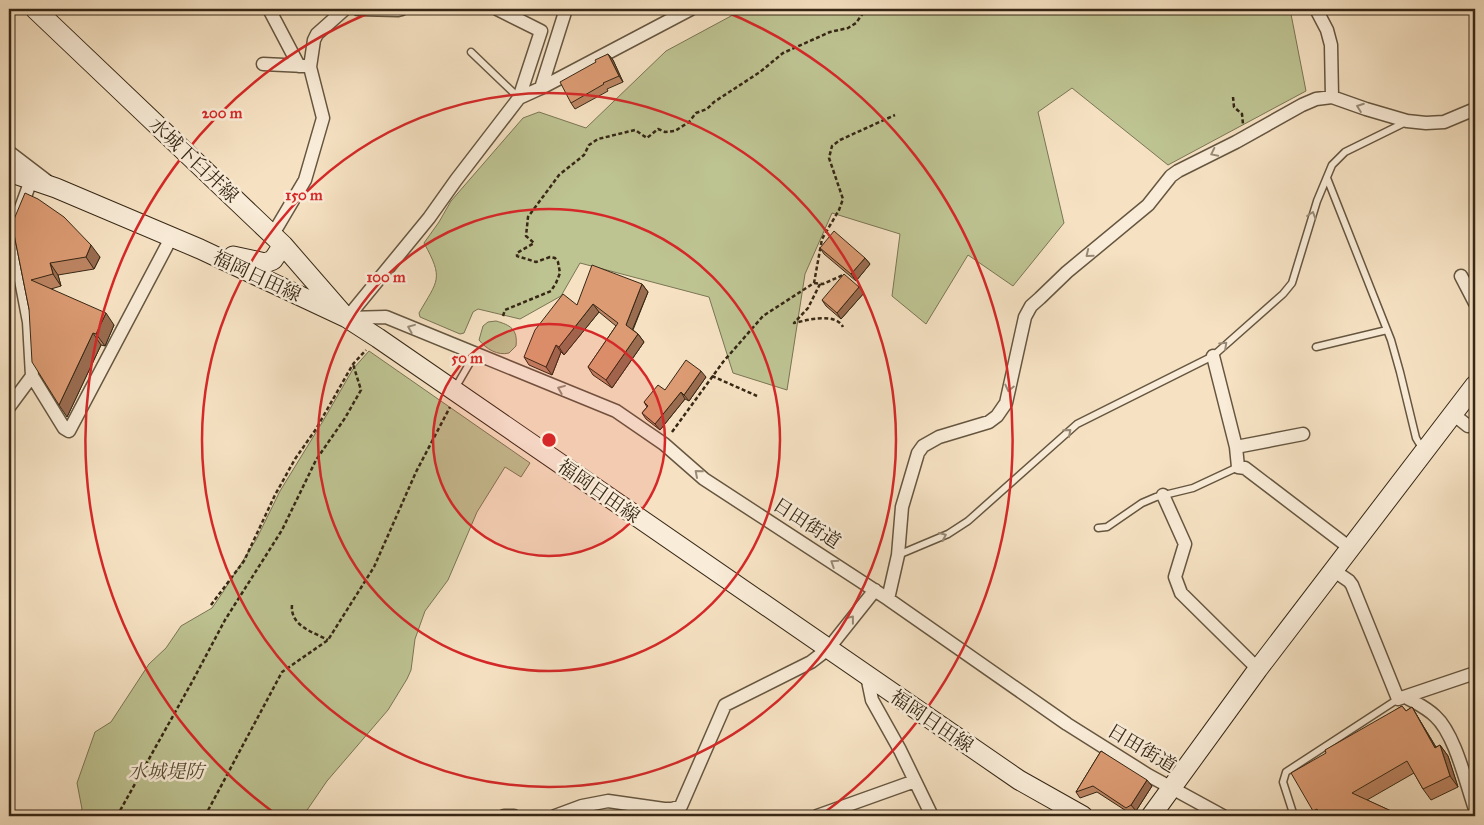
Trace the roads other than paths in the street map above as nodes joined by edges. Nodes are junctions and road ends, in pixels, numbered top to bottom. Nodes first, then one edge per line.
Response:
1 (35, 9) edge
2 (269, 9) edge
3 (345, 9) edge
4 (358, 9) edge
5 (402, 9) edge
6 (498, 9) edge
7 (566, 9) edge
8 (1316, 9) edge
9 (683, 11) edge
10 (471, 52) dead end
11 (263, 64) dead end
12 (305, 66) junction
13 (542, 88) junction
14 (1332, 96) junction
15 (519, 98) junction
16 (1475, 109) edge
17 (1407, 121) junction
18 (9, 152) edge
19 (9, 172) edge
20 (1327, 178) junction
21 (31, 180) junction
22 (56, 188) junction
23 (172, 238) junction
24 (278, 239) junction
25 (200, 249) junction
26 (1461, 276) dead end
27 (1475, 303) edge
28 (347, 318) junction
29 (1386, 330) junction
30 (1316, 347) dead end
31 (475, 354) junction
32 (1212, 356) junction
33 (32, 376) junction
34 (1475, 385) edge
35 (456, 392) junction
36 (9, 407) edge
37 (1453, 414) junction
38 (1475, 425) edge
39 (1303, 434) dead end
40 (1236, 447) junction
41 (1426, 448) junction
42 (1238, 468) junction
43 (1163, 495) junction
44 (1098, 528) dead end
45 (1350, 548) junction
46 (898, 554) junction
47 (1333, 570) junction
48 (874, 590) junction
49 (888, 599) junction
50 (828, 649) junction
51 (1258, 669) junction
52 (1475, 673) edge
53 (867, 676) junction
54 (1402, 698) junction
55 (915, 781) junction
56 (1171, 787) junction
57 (1475, 809) edge
58 (682, 811) edge
59 (504, 816) edge
60 (514, 816) edge
61 (555, 816) edge
62 (817, 816) edge
63 (932, 816) edge
64 (1084, 816) edge
65 (1152, 816) edge
66 (1223, 816) edge
67 (1294, 816) edge

1 - 24 main road, 水城下臼井線
2 - 12 street
3 - 12 street
4 - 5 street
6 - 15 street
7 - 13 street
8 - 14 street
9 - 13 street
10 - 15 lane
11 - 12 street
12 - 24 street
13 - 15 street
17 -> 14 street
14 -> 46 street
15 - 28 street
16 - 17 street
17 - 20 lane
18 - 22 street
19 - 21 main road, 福岡日田線
20 - 29 lane
32 -> 20 lane
21 - 22 main road, 福岡日田線
21 - 33 street
22 - 23 main road, 福岡日田線
23 - 25 main road, 福岡日田線
23 - 33 street
24 - 25 main road
24 - 28 main road, 水城下臼井線
25 - 28 main road, 福岡日田線
26 - 27 street
31 -> 28 street, 日田街道
28 - 35 main road, 福岡日田線
29 - 30 lane
29 - 41 lane
31 - 35 lane
48 -> 31 street, 日田街道
32 - 40 street
46 -> 32 lane
33 - 36 street
34 - 37 main road
35 - 50 main road, 福岡日田線
37 - 38 street
37 - 41 main road
39 - 40 street
40 - 42 street
41 - 45 main road
42 - 43 lane
42 - 45 street
43 - 44 lane
43 - 51 street
45 - 47 main road
46 - 49 street
47 - 51 main road
47 - 54 street
48 - 49 street, 日田街道
50 -> 48 street
49 - 56 street, 日田街道
50 - 53 main road, 福岡日田線
50 - 58 street
51 - 56 main road
52 - 54 street
53 - 55 street
53 - 64 main road, 福岡日田線
54 - 57 street
54 - 67 lane
55 - 62 street
55 - 63 street
56 - 65 main road
56 - 66 street, 日田街道
58 - 61 street
59 - 60 street

